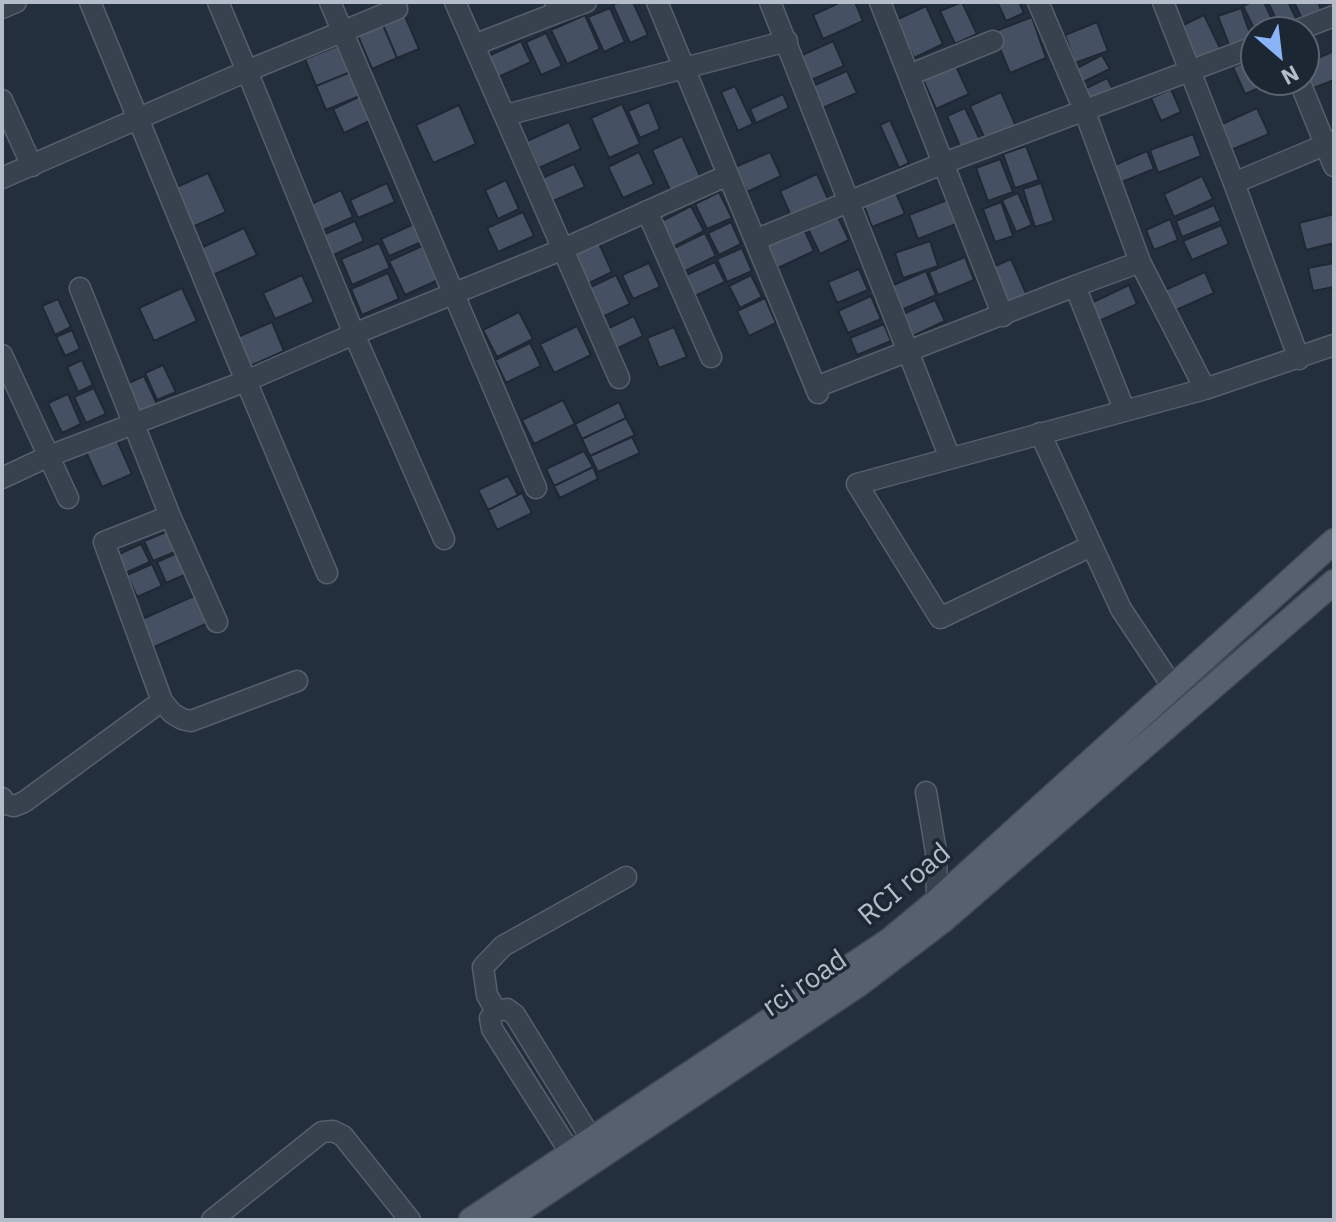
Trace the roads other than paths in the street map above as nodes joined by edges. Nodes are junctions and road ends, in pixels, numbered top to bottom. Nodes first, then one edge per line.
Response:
1 (16, 2) edge
2 (90, 2) edge
3 (218, 2) edge
4 (330, 2) edge
5 (455, 2) edge
6 (586, 2) edge
7 (657, 2) edge
8 (770, 2) edge
9 (880, 2) edge
10 (1038, 2) edge
11 (1163, 2) edge
12 (557, 7) edge
13 (2, 8) edge
14 (397, 9) dead end
15 (343, 32) junction
16 (787, 41) junction
17 (993, 41) dead end
18 (474, 45) junction
19 (1240, 52) edge
20 (683, 70) junction
21 (247, 71) junction
22 (1192, 71) junction
23 (909, 75) junction
24 (1307, 96) edge
25 (2, 100) edge
26 (1085, 112) junction
27 (506, 115) junction
28 (139, 118) junction
29 (1330, 143) edge
30 (944, 163) junction
31 (32, 166) junction
32 (1334, 166) edge
33 (728, 175) junction
34 (2, 178) edge
35 (1234, 183) junction
36 (850, 201) junction
37 (647, 211) junction
38 (755, 240) junction
39 (561, 250) junction
40 (1140, 262) junction
41 (1075, 286) junction
42 (80, 288) dead end
43 (454, 294) junction
44 (1003, 316) junction
45 (354, 334) junction
46 (1334, 345) edge
47 (909, 351) junction
48 (2, 355) edge
49 (711, 357) dead end
50 (1299, 359) junction
51 (619, 378) dead end
52 (246, 381) junction
53 (1205, 389) junction
54 (1124, 409) junction
55 (133, 423) junction
56 (1040, 433) junction
57 (49, 456) junction
58 (950, 458) junction
59 (2, 478) edge
60 (536, 488) dead end
61 (68, 498) dead end
62 (170, 516) junction
63 (444, 539) dead end
64 (1334, 541) edge
65 (1091, 546) junction
66 (327, 573) dead end
67 (1334, 582) edge
68 (217, 622) dead end
69 (1233, 632) junction
70 (1254, 652) junction
71 (297, 681) dead end
72 (1173, 687) junction
73 (162, 701) junction
74 (926, 792) dead end
75 (2, 798) edge
76 (626, 877) dead end
77 (937, 901) junction
78 (496, 1011) junction
79 (730, 1058) junction
80 (591, 1138) junction
81 (570, 1152) junction
82 (212, 1220) edge
83 (410, 1220) edge
84 (471, 1220) edge
85 (505, 1220) edge

1 - 13 street
2 - 28 street
3 - 21 street
4 - 15 street
5 - 18 street
6 - 12 street
7 - 20 street
8 - 16 street
9 - 23 street
10 - 26 street
11 - 22 street
12 - 18 street
14 - 15 street
15 - 21 street
15 - 43 street
16 - 20 street
16 - 36 street
17 - 23 street
18 - 27 street
19 - 22 street
20 - 27 street
20 - 33 street
21 - 28 street
21 - 45 street
22 - 26 street
22 - 35 street
23 - 30 street
24 - 29 street
25 - 31 street
26 - 30 street
26 - 40 street
27 - 39 street
28 - 31 street
28 - 52 street
29 - 32 street
29 - 35 street
30 - 36 street
30 - 44 street
31 - 34 street
33 - 37 street
33 - 38 street
35 - 50 street
36 - 38 street
36 - 47 street
37 - 39 street
37 - 49 street
38 - 47 street
39 - 43 street
39 - 51 street
40 - 41 street
40 - 53 street
41 - 44 street
41 - 54 street
42 - 55 street
43 - 45 street
43 - 60 street
44 - 47 street
45 - 52 street
45 - 63 street
46 - 50 street
47 - 58 street
48 - 57 street
50 - 53 street
52 - 55 street
52 - 66 street
53 - 54 street
54 - 56 street
55 - 57 street
55 - 62 street
56 - 58 street
56 - 65 street
57 - 59 street
57 - 61 street
58 - 65 street
62 - 68 street
62 - 73 street
64 - 69 main road, RCI road
65 - 72 street
67 - 70 main road, rci road
69 - 70 main road
69 - 72 main road, RCI road
70 - 79 main road, rci road
71 - 73 street
72 - 77 main road, RCI road
73 - 75 street
74 - 77 street
76 - 78 street
77 - 79 main road, RCI road
78 - 80 street
78 - 81 street
79 - 80 main road, RCI road
79 - 85 main road, rci road
80 - 81 main road, RCI road
81 - 84 main road, RCI road
82 - 83 street

